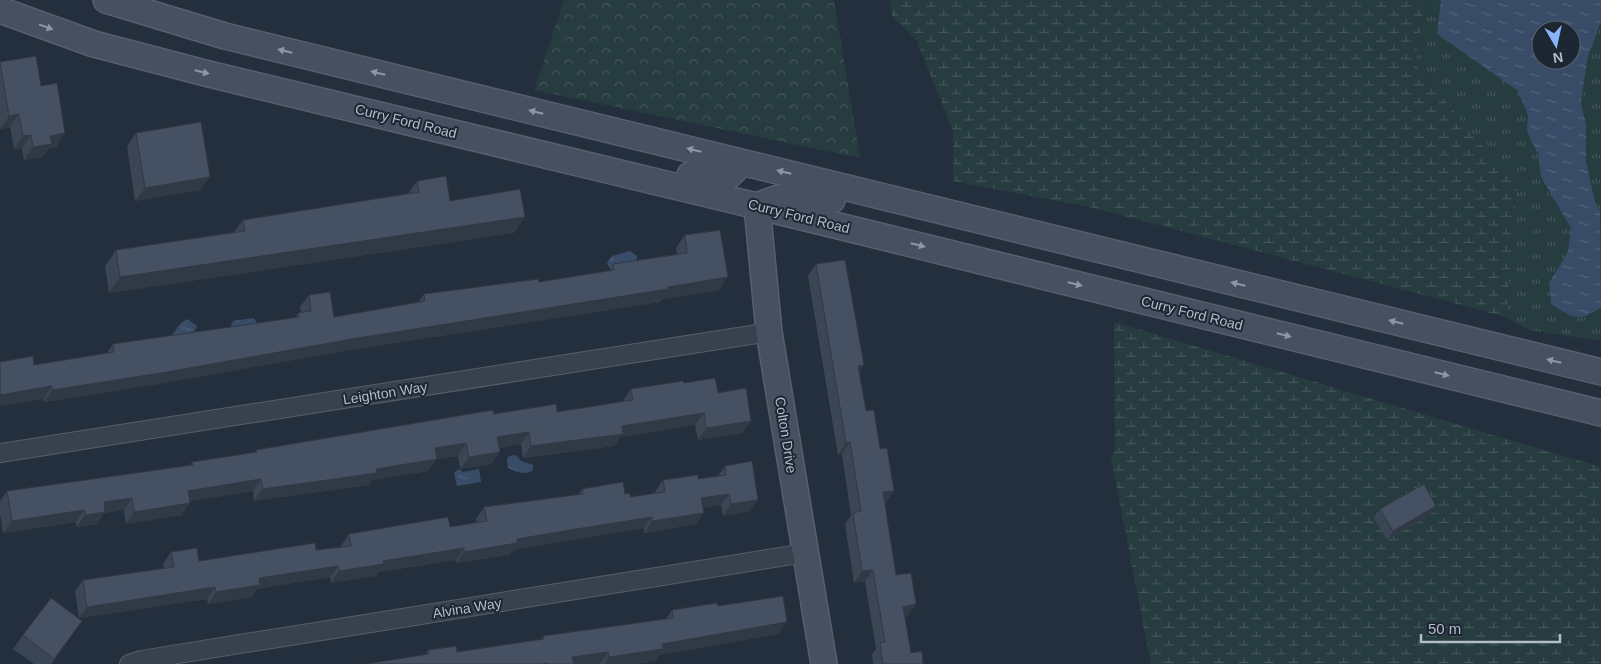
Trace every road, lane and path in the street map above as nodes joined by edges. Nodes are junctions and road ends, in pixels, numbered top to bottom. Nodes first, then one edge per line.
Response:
1 (106, 0) edge
2 (0, 10) edge
3 (356, 109) junction
4 (741, 162) junction
5 (757, 206) junction
6 (1204, 275) junction
7 (769, 332) junction
8 (1601, 372) edge
9 (1601, 413) edge
10 (0, 453) edge
11 (805, 554) junction
12 (129, 664) edge
13 (824, 664) edge

4 -> 1 main road
2 -> 3 main road, Curry Ford Road
3 - 4 main road
3 - 5 main road, Curry Ford Road
6 -> 4 main road
5 - 6 main road
5 - 7 main road, Colton Drive
5 -> 9 main road, Curry Ford Road
8 -> 6 main road
7 - 10 street, Leighton Way
7 - 11 main road, Colton Drive
11 - 12 street, Alvina Way
11 - 13 main road, Colton Drive

